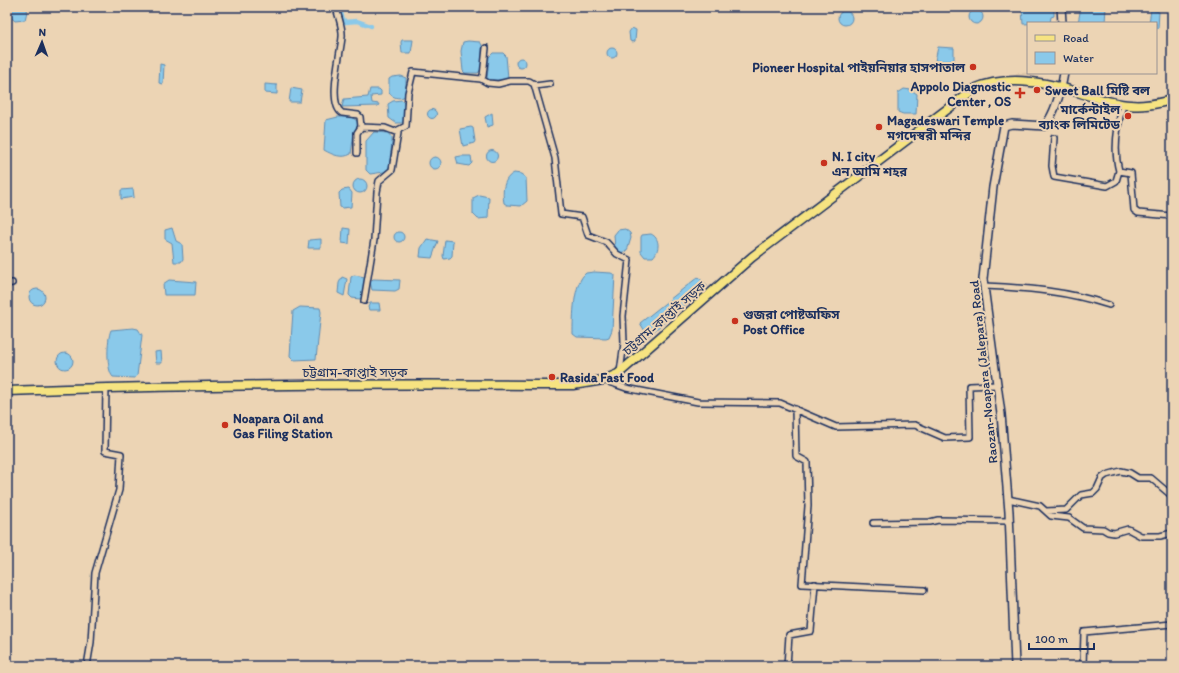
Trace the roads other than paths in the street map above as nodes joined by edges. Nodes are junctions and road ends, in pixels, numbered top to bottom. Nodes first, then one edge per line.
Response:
1 (336, 7) edge
2 (1061, 7) edge
3 (1062, 22) edge
4 (486, 48) dead end
5 (1064, 74) edge
6 (481, 79) junction
7 (550, 84) dead end
8 (535, 86) junction
9 (1062, 87) junction
10 (1172, 100) edge
11 (1122, 105) junction
12 (361, 127) junction
13 (396, 131) junction
14 (1054, 138) dead end
15 (357, 152) dead end
16 (1119, 171) junction
17 (1172, 216) edge
18 (984, 286) junction
19 (364, 302) dead end
20 (1109, 304) dead end
21 (620, 372) junction
22 (604, 380) junction
23 (997, 385) junction
24 (106, 387) junction
25 (7, 391) edge
26 (794, 409) junction
27 (1172, 496) edge
28 (1008, 499) junction
29 (1046, 511) junction
30 (1010, 521) junction
31 (873, 523) dead end
32 (1172, 534) edge
33 (815, 584) junction
34 (924, 590) dead end
35 (1172, 624) edge
36 (87, 666) edge
37 (788, 666) edge
38 (1015, 666) edge
39 (1082, 666) edge

1 - 12 street
2 - 3 main road
4 - 6 street
5 - 9 main road, Raozan-Noapara (Jalepara) Road
6 - 8 street
6 - 13 street
7 - 8 street
8 - 21 street
9 - 11 main road, চট্টগ্রাম-কাপ্তাই সড়ক
9 - 18 main road, Raozan-Noapara (Jalepara) Road
9 - 21 main road, চট্টগ্রাম-কাপ্তাই সড়ক
10 - 11 main road, চট্টগ্রাম-কাপ্তাই সড়ক
11 - 16 street
12 - 13 street
12 - 15 street
13 - 19 street
14 - 16 street
16 - 17 street
18 - 20 street
18 - 23 main road, Raozan-Noapara (Jalepara) Road
21 - 22 main road, চট্টগ্রাম-কাপ্তাই সড়ক
22 - 24 main road, চট্টগ্রাম-কাপ্তাই সড়ক
22 - 26 street
23 - 26 street
23 - 28 main road, Raozan-Noapara (Jalepara) Road
24 - 25 main road, চট্টগ্রাম-কাপ্তাই সড়ক
24 - 36 street
26 - 33 street
27 - 29 street
28 - 29 street
28 - 30 main road, Raozan-Noapara (Jalepara) Road
29 - 32 street
30 - 31 street
30 - 38 main road, Raozan-Noapara (Jalepara) Road
33 - 34 street
33 - 37 street
35 - 39 street

